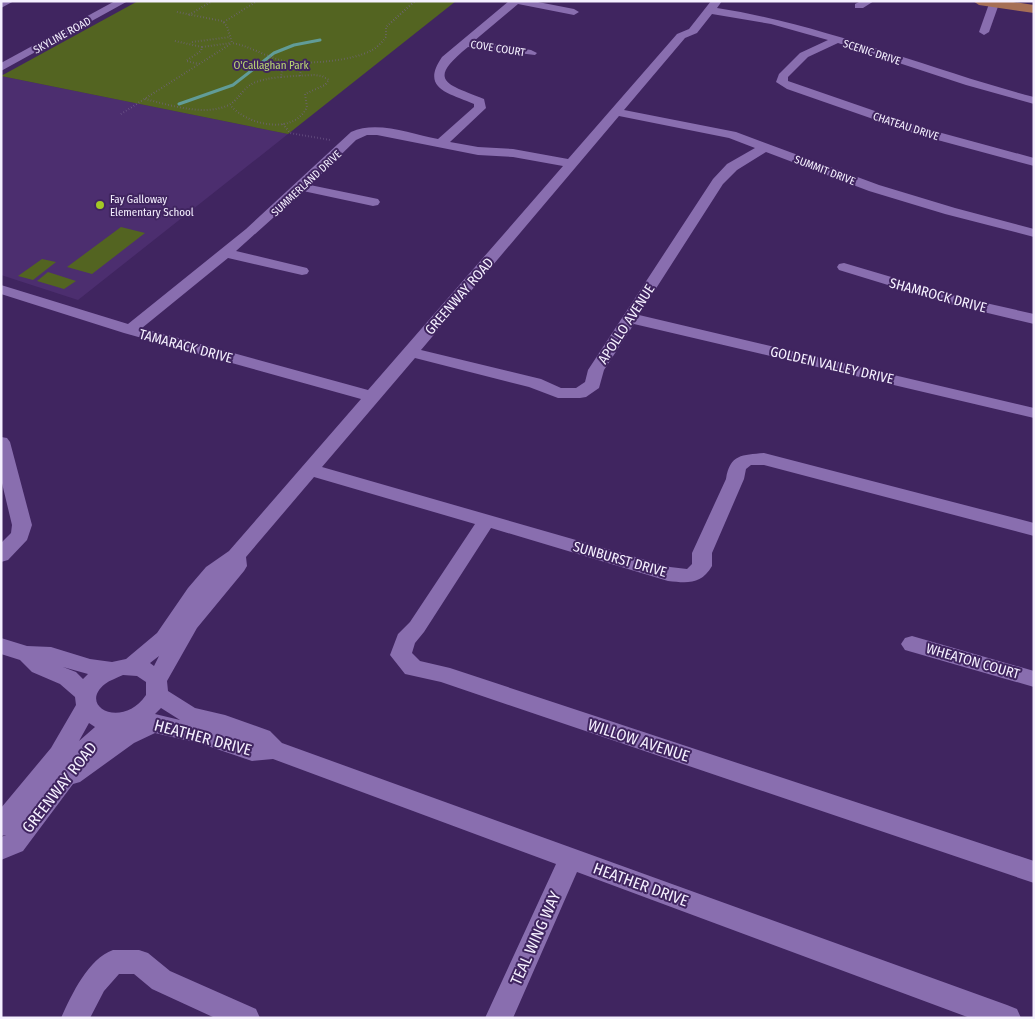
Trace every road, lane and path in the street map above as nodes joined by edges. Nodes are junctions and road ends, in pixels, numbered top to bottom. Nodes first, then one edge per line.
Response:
1 (8, 1) edge
2 (123, 1) edge
3 (212, 1) edge
4 (257, 1) edge
5 (416, 1) edge
6 (516, 1) edge
7 (717, 1) edge
8 (979, 1) edge
9 (1026, 1) edge
10 (995, 2) edge
11 (1034, 2) edge
12 (1, 5) edge
13 (707, 6) edge
14 (1034, 9) edge
15 (178, 12) dead end
16 (574, 12) dead end
17 (188, 15) junction
18 (224, 22) junction
19 (984, 32) dead end
20 (230, 37) junction
21 (836, 40) junction
22 (176, 41) dead end
23 (466, 42) junction
24 (189, 43) junction
25 (232, 43) junction
26 (202, 47) junction
27 (531, 53) dead end
28 (294, 62) junction
29 (200, 64) junction
30 (1, 68) edge
31 (292, 68) junction
32 (300, 76) junction
33 (280, 78) junction
34 (145, 99) junction
35 (1034, 101) edge
36 (230, 105) junction
37 (616, 112) junction
38 (121, 114) dead end
39 (283, 124) junction
40 (335, 141) dead end
41 (440, 144) junction
42 (766, 147) junction
43 (1034, 162) edge
44 (572, 164) junction
45 (301, 187) junction
46 (373, 202) dead end
47 (1034, 233) edge
48 (225, 253) junction
49 (844, 267) dead end
50 (302, 271) dead end
51 (1, 289) edge
52 (630, 318) junction
53 (1034, 319) edge
54 (130, 330) junction
55 (411, 352) junction
56 (373, 397) junction
57 (1034, 413) edge
58 (1, 442) edge
59 (311, 470) junction
60 (487, 520) junction
61 (1034, 530) edge
62 (1, 554) edge
63 (236, 556) junction
64 (912, 644) dead end
65 (9, 651) edge
66 (121, 668) junction
67 (1034, 679) edge
68 (156, 687) junction
69 (86, 700) junction
70 (134, 722) junction
71 (274, 750) junction
72 (62, 782) junction
73 (1, 826) edge
74 (1, 849) edge
75 (571, 858) junction
76 (1034, 872) edge
77 (76, 1018) edge
78 (246, 1018) edge
79 (499, 1018) edge
80 (1007, 1018) edge

1 - 12 street
2 - 30 street, SKYLINE ROAD
3 - 17 path
4 - 18 path
5 - 28 path
6 - 16 street
6 - 23 street
7 - 13 street, GREENWAY ROAD
8 - 10 main road
9 - 11 main road
10 - 14 main road
10 - 19 street
13 - 21 street, SCENIC DRIVE
13 - 37 street, GREENWAY ROAD
15 - 17 path
17 - 18 path
18 - 20 path
20 - 24 path
20 - 25 path
21 - 35 street, SCENIC DRIVE
21 - 43 street, CHATEAU DRIVE
22 - 24 path
23 - 27 street, COVE COURT
23 - 41 street
24 - 26 path
25 - 26 path
25 - 28 path
25 - 29 path
26 - 29 path
28 - 31 path
29 - 34 path
31 - 32 path
31 - 33 path
32 - 33 path
32 - 39 path
33 - 36 path
34 - 36 path
34 - 38 path
36 - 39 path
37 - 42 street, SUMMIT DRIVE
37 - 44 street, GREENWAY ROAD
39 - 40 path
41 - 44 street, SUMMERLAND DRIVE
41 - 45 street, SUMMERLAND DRIVE
42 - 47 street, SUMMIT DRIVE
42 - 52 street, APOLLO AVENUE
44 - 55 street, GREENWAY ROAD
45 - 46 street
45 - 48 street, SUMMERLAND DRIVE
48 - 50 street
48 - 54 street, SUMMERLAND DRIVE
49 - 53 street, SHAMROCK DRIVE
51 - 54 street, TAMARACK DRIVE
52 - 55 street, APOLLO AVENUE
52 - 57 street, GOLDEN VALLEY DRIVE
54 - 56 street, TAMARACK DRIVE
55 - 56 street, GREENWAY ROAD
56 - 59 street, GREENWAY ROAD
58 - 62 street
59 - 60 street, SUNBURST DRIVE
59 - 63 street, GREENWAY ROAD
60 - 61 street, SUNBURST DRIVE
60 - 76 street, WILLOW AVENUE
63 - 66 street, GREENWAY ROAD
63 - 68 street, GREENWAY ROAD
64 - 67 street, WHEATON COURT
65 - 66 street
65 - 69 street
66 - 68 street
66 - 69 street
68 - 70 street
68 - 71 street, HEATHER DRIVE
69 - 70 street
69 - 73 street, GREENWAY ROAD
70 - 71 street, HEATHER DRIVE
70 - 72 street
70 - 72 street, GREENWAY ROAD
71 - 75 street, HEATHER DRIVE
72 - 74 street, GREENWAY ROAD
75 - 79 street, TEAL WING WAY
75 - 80 street, HEATHER DRIVE
77 - 78 street

